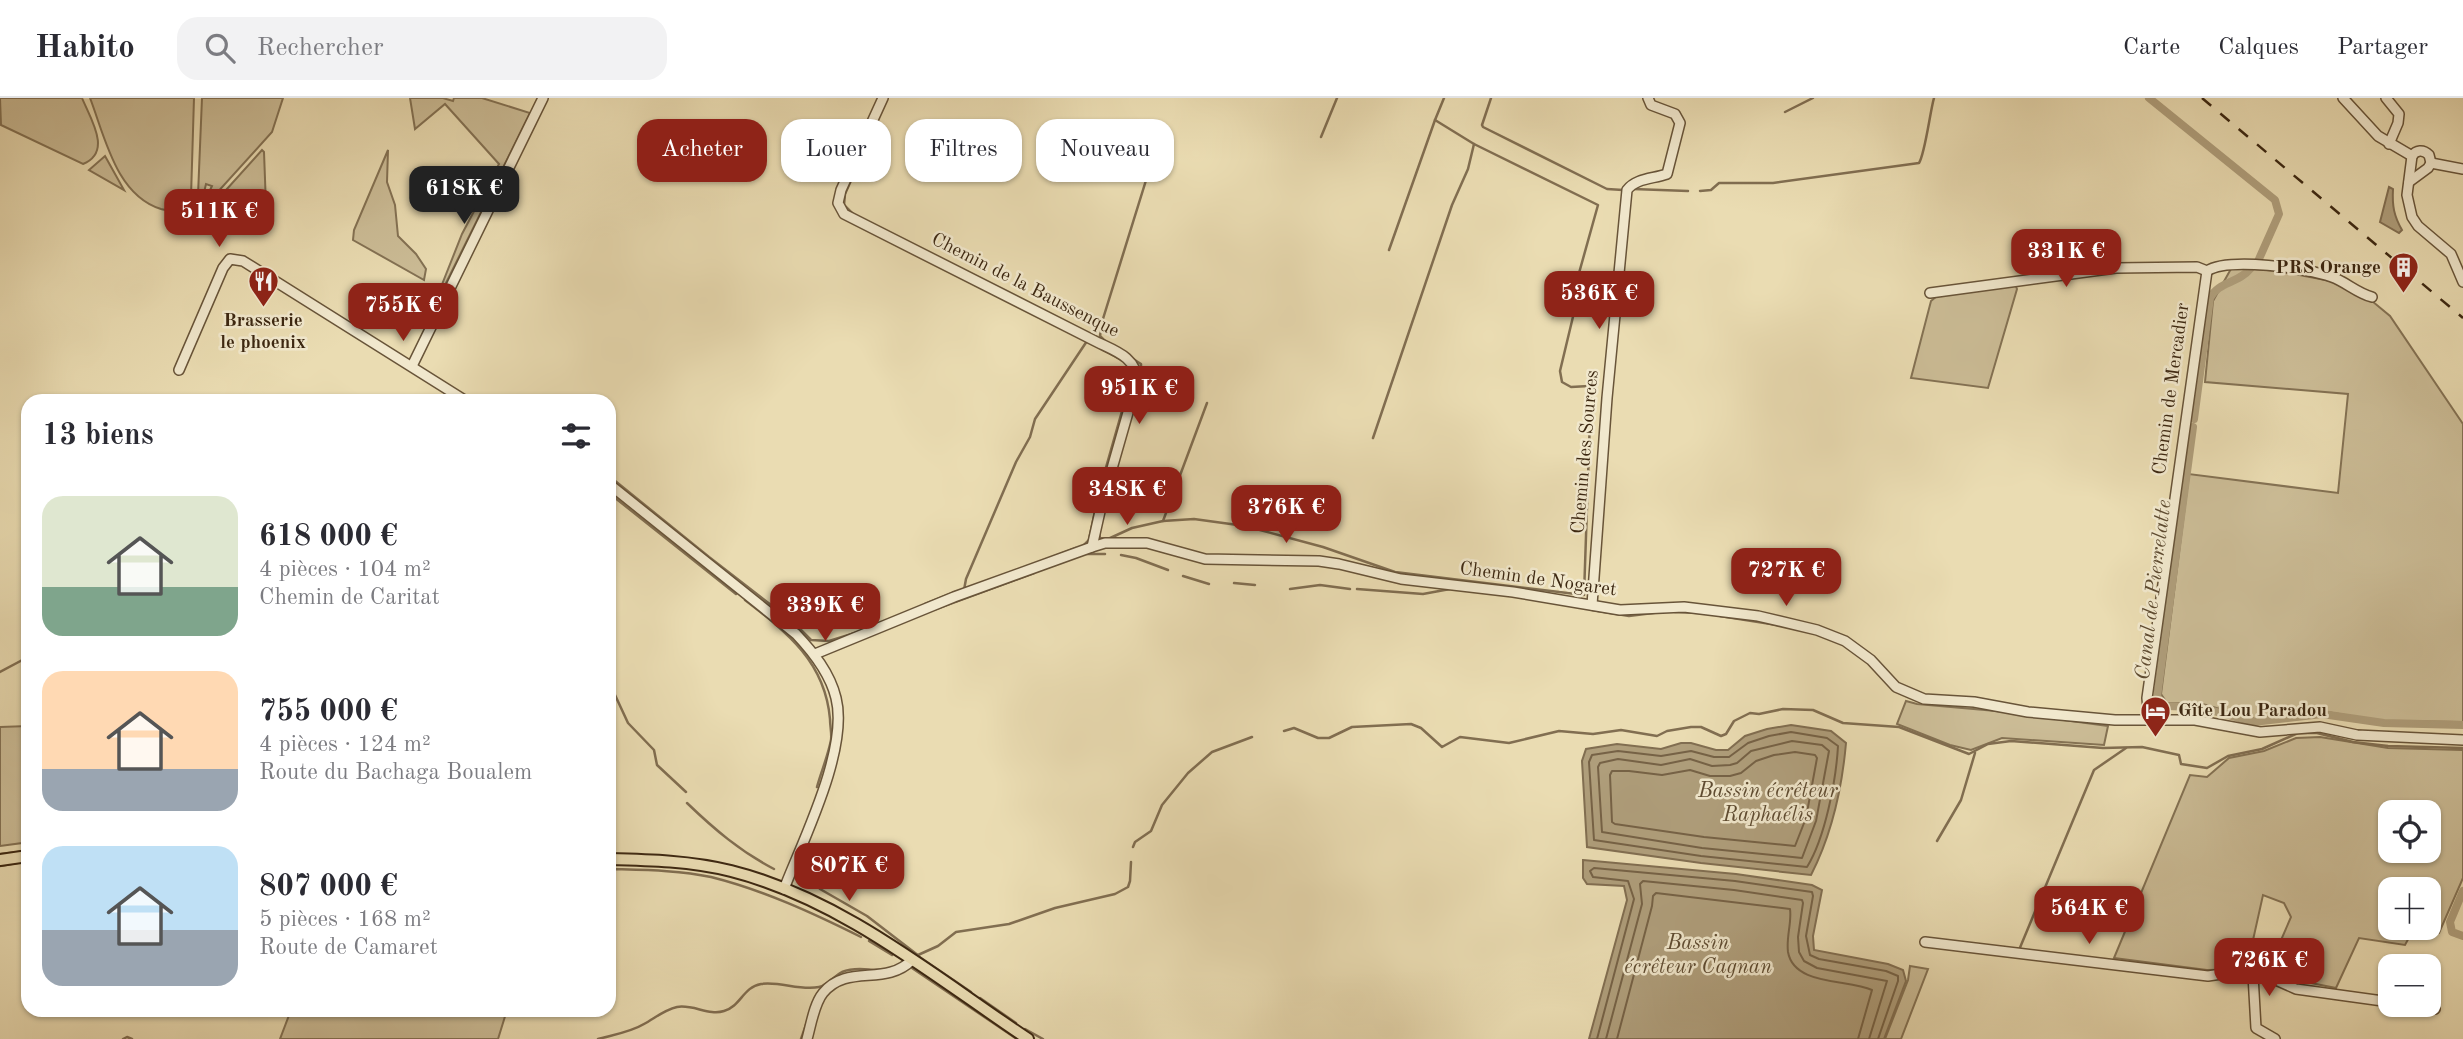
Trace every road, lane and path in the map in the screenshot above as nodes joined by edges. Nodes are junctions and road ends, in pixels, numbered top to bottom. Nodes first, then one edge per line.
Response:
1 (542, 98) edge
2 (883, 98) edge
3 (1648, 98) edge
4 (2343, 98) edge
5 (2386, 98) edge
6 (2389, 144) junction
7 (2412, 160) junction
8 (2431, 163) junction
9 (2463, 169) edge
10 (2423, 171) junction
11 (2408, 184) junction
12 (2207, 271) junction
13 (2463, 282) edge
14 (1930, 293) dead end
15 (2372, 297) dead end
16 (412, 366) junction
17 (179, 370) dead end
18 (455, 394) edge
19 (616, 490) edge
20 (1092, 547) junction
21 (1592, 605) junction
22 (815, 654) junction
23 (2149, 720) junction
24 (2463, 740) edge
25 (21, 857) edge
26 (616, 859) edge
27 (0, 860) edge
28 (784, 889) junction
29 (1925, 942) dead end
30 (903, 955) junction
31 (2253, 975) junction
32 (2378, 1000) edge
33 (807, 1039) edge
34 (1028, 1039) edge
35 (2275, 1039) edge

1 - 16 street
2 - 20 street, Chemin de la Baussenque
3 - 21 street, Chemin des Sources
4 - 6 street
5 - 6 street
6 - 7 street
7 - 8 street
7 - 10 street
7 - 11 street
8 - 9 street
8 - 10 street
10 - 11 street
11 - 13 street
12 - 14 street
12 - 15 street
12 - 23 street, Chemin de Mercadier
16 - 17 street
16 - 18 street
19 - 22 street
20 - 21 street, Chemin de Nogaret
20 - 22 street, Chemin de Nogaret
21 - 23 street, Chemin de Nogaret
22 - 28 street
23 - 24 street, Chemin de Nogaret
25 - 27 main road
26 - 28 main road
28 - 30 main road
29 - 31 street
30 - 33 street
30 - 34 main road
31 - 32 street
31 - 35 street

